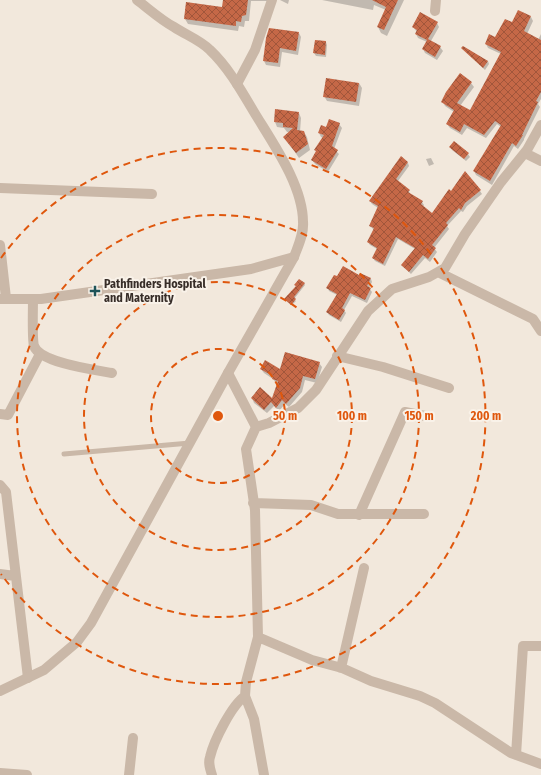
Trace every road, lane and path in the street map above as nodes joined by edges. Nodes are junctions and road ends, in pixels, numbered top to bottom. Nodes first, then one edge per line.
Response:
1 (137, 0) edge
2 (272, 0) edge
3 (436, 0) edge
4 (434, 11) dead end
5 (237, 84) junction
6 (541, 125) edge
7 (525, 153) junction
8 (541, 161) edge
9 (0, 188) edge
10 (152, 194) dead end
11 (0, 245) edge
12 (294, 257) junction
13 (438, 272) junction
14 (3, 299) edge
15 (33, 299) junction
16 (541, 332) edge
17 (40, 354) junction
18 (337, 356) junction
19 (112, 373) dead end
20 (228, 373) junction
21 (449, 388) dead end
22 (0, 414) edge
23 (425, 416) dead end
24 (256, 427) junction
25 (191, 443) junction
26 (64, 454) dead end
27 (0, 485) edge
28 (253, 503) junction
29 (424, 514) dead end
30 (360, 515) junction
31 (364, 568) dead end
32 (0, 574) edge
33 (15, 576) junction
34 (258, 637) junction
35 (541, 646) edge
36 (341, 668) junction
37 (28, 678) junction
38 (0, 691) edge
39 (245, 696) junction
40 (133, 738) dead end
41 (516, 755) junction
42 (541, 764) edge
43 (0, 773) edge
44 (27, 775) edge
45 (129, 775) edge
46 (212, 775) edge
47 (264, 775) edge

1 - 5 street
2 - 5 street
3 - 4 street
5 - 12 street
6 - 7 street
7 - 8 street
7 - 13 street
9 - 10 street
11 - 14 street
12 - 15 street
12 - 20 street
13 - 16 street
13 - 18 street
14 - 15 street
15 - 17 street
17 - 19 street
17 - 22 street
18 - 21 street
18 - 24 street
20 - 24 street
20 - 25 street
23 - 30 street
24 - 28 street
25 - 26 lane
25 - 37 street
27 - 33 street
28 - 30 street
28 - 34 street
29 - 30 street
31 - 36 street
32 - 33 street
33 - 37 street
34 - 36 street
34 - 39 street
35 - 41 street
36 - 41 street
37 - 38 street
39 - 46 street
39 - 47 street
40 - 45 street
41 - 42 street
43 - 44 street

